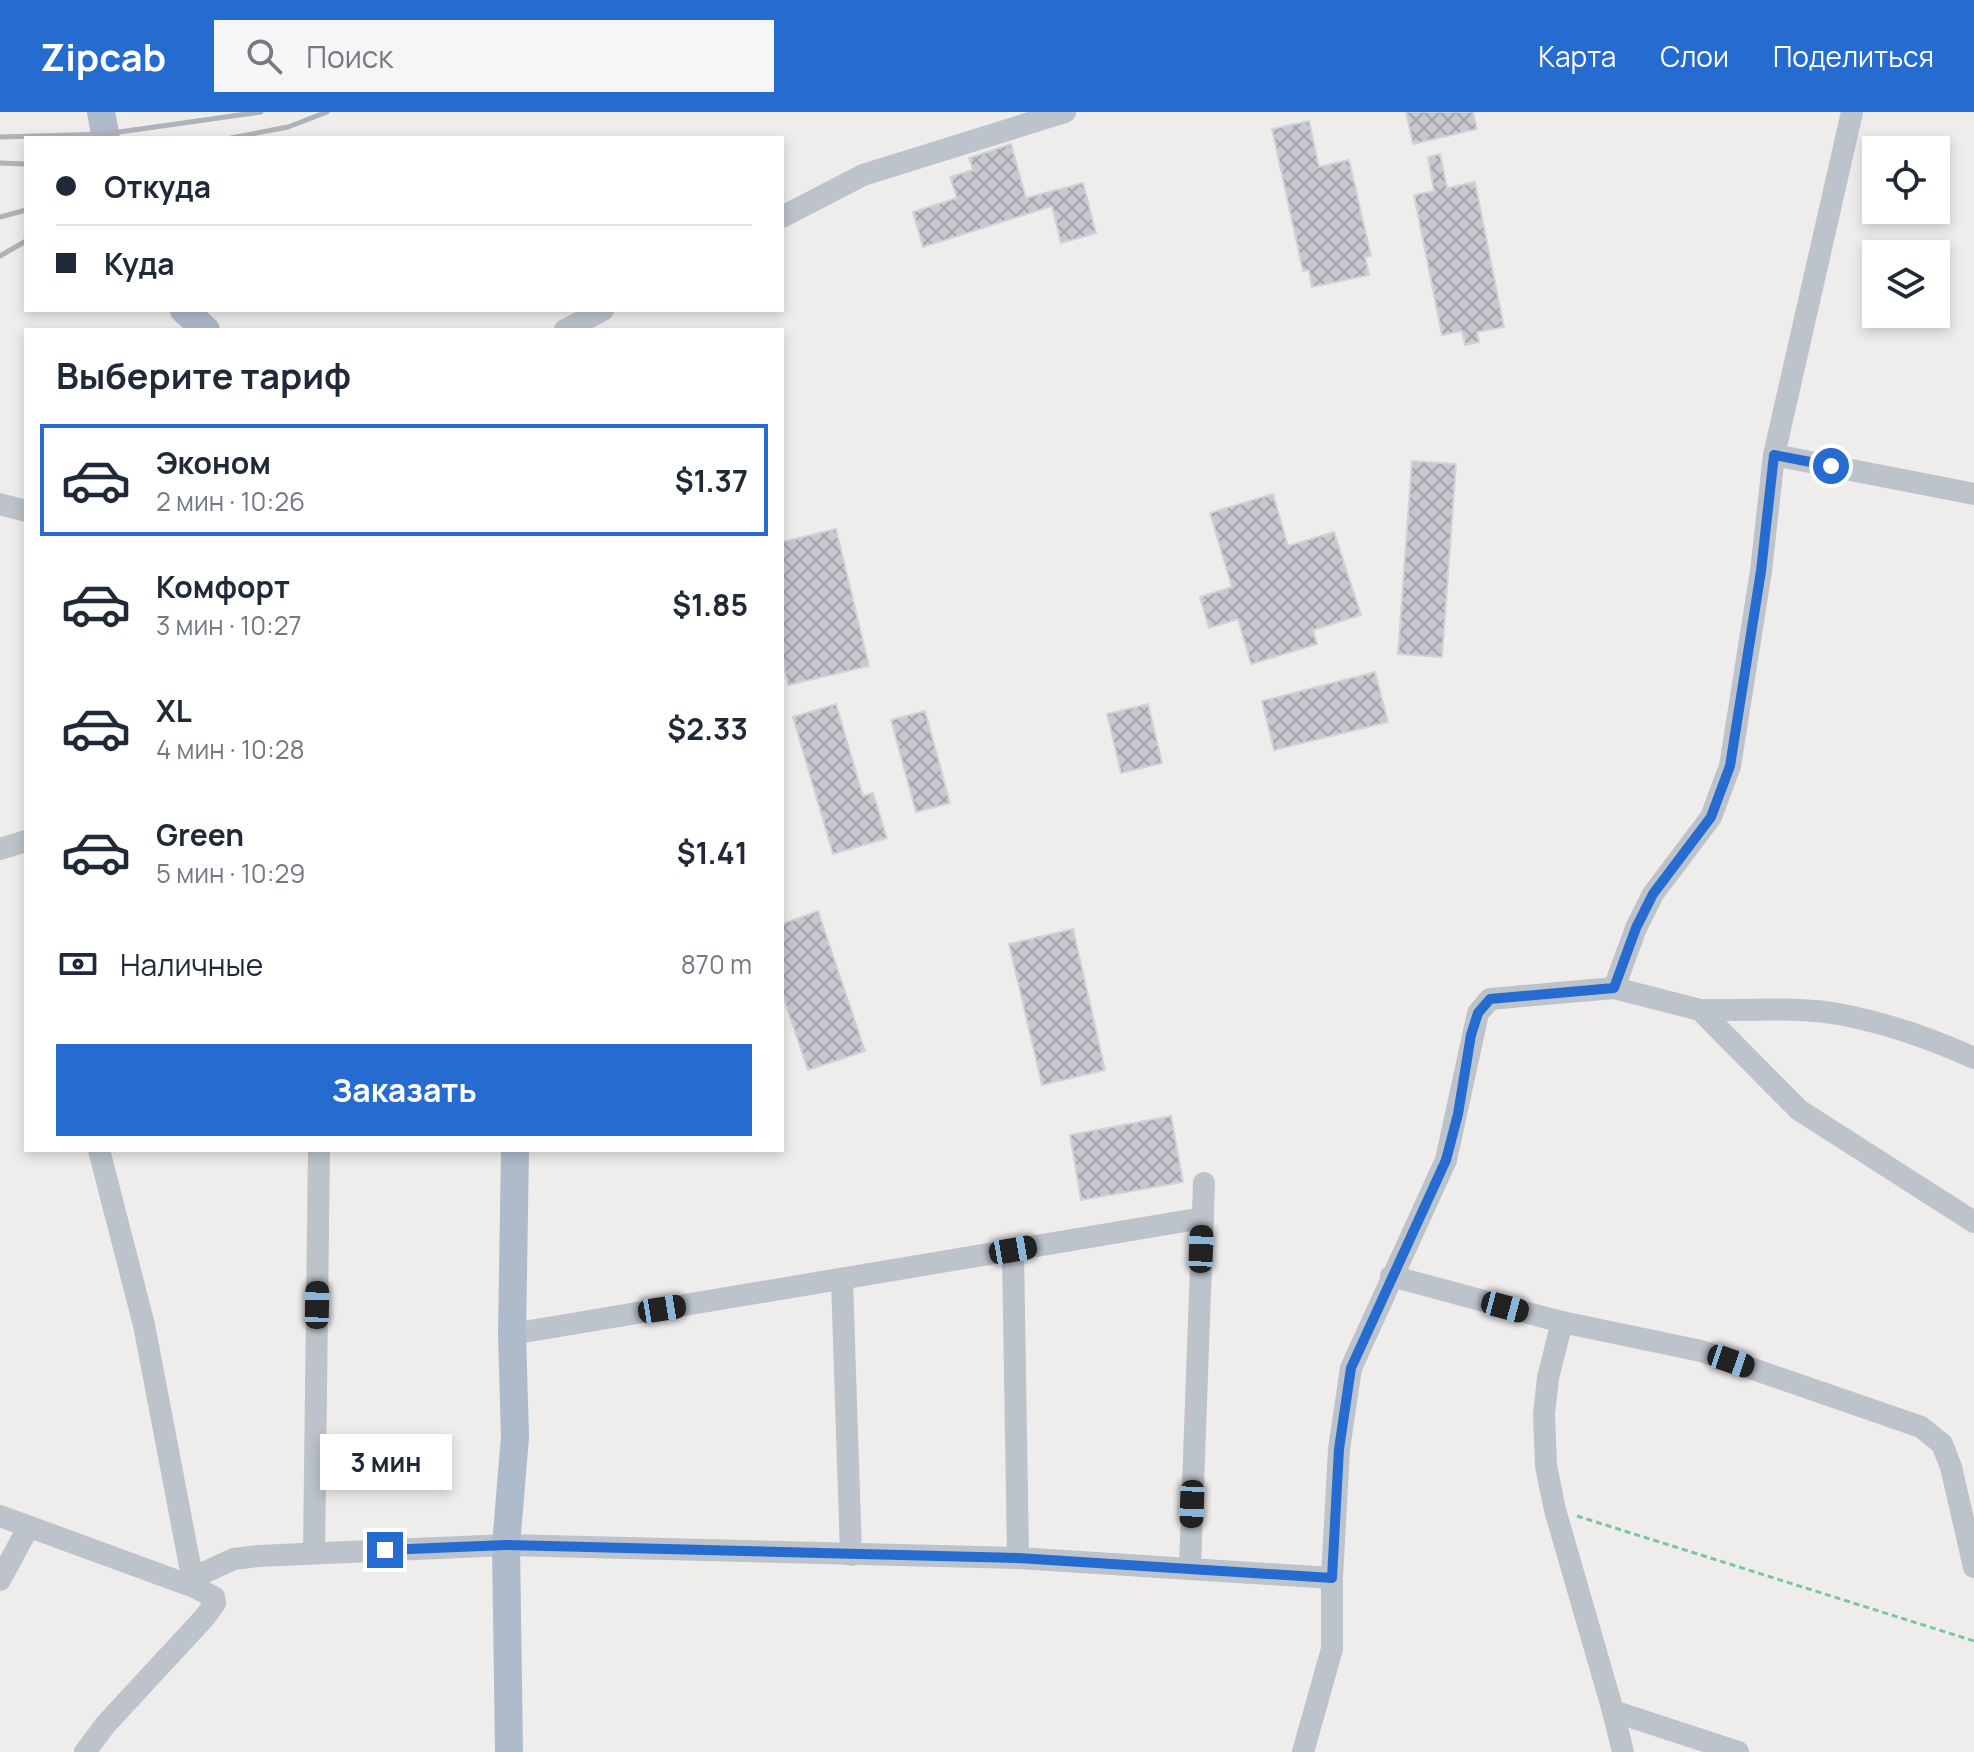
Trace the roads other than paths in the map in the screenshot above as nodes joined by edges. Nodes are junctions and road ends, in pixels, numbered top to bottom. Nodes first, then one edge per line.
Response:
1 (101, 112) edge
2 (1065, 112) edge
3 (1852, 112) edge
4 (106, 136) edge
5 (784, 216) edge
6 (186, 312) edge
7 (599, 312) edge
8 (204, 328) edge
9 (569, 328) edge
10 (1774, 455) junction
11 (1974, 494) edge
12 (0, 504) edge
13 (24, 510) edge
14 (0, 832) edge
15 (20, 844) edge
16 (1614, 988) junction
17 (1700, 1010) junction
18 (1974, 1058) edge
19 (100, 1152) edge
20 (319, 1152) edge
21 (515, 1152) edge
22 (1204, 1183) dead end
23 (1203, 1218) junction
24 (1974, 1222) edge
25 (1013, 1250) junction
26 (1391, 1276) junction
27 (842, 1280) junction
28 (1562, 1322) junction
29 (512, 1334) junction
30 (0, 1516) edge
31 (28, 1528) junction
32 (506, 1545) junction
33 (314, 1552) junction
34 (851, 1555) junction
35 (1018, 1558) junction
36 (1190, 1567) junction
37 (1974, 1567) edge
38 (1332, 1578) junction
39 (0, 1580) edge
40 (193, 1582) junction
41 (1613, 1711) junction
42 (85, 1752) edge
43 (509, 1752) edge
44 (1303, 1752) edge
45 (1623, 1752) edge
46 (1738, 1752) edge

1 - 4 main road
2 - 5 street
3 - 10 street
6 - 8 main road
7 - 9 street
10 - 11 street
10 - 16 street
12 - 13 street
14 - 15 street
16 - 17 street
16 - 26 street
17 - 18 street
17 - 24 street
19 - 40 street
20 - 33 street
21 - 29 main road
22 - 23 street
23 - 25 street
23 - 36 street
25 - 27 street
25 - 35 street
26 - 28 street
26 - 38 street
27 - 29 street
27 - 34 street
28 - 37 street
28 - 41 street
29 - 32 main road
30 - 31 street
31 - 39 street
31 - 40 street
32 - 33 street
32 - 34 street
32 - 43 main road
33 - 40 street
34 - 35 street
35 - 36 street
36 - 38 street
38 - 44 street
40 - 42 street
41 - 45 street
41 - 46 street

